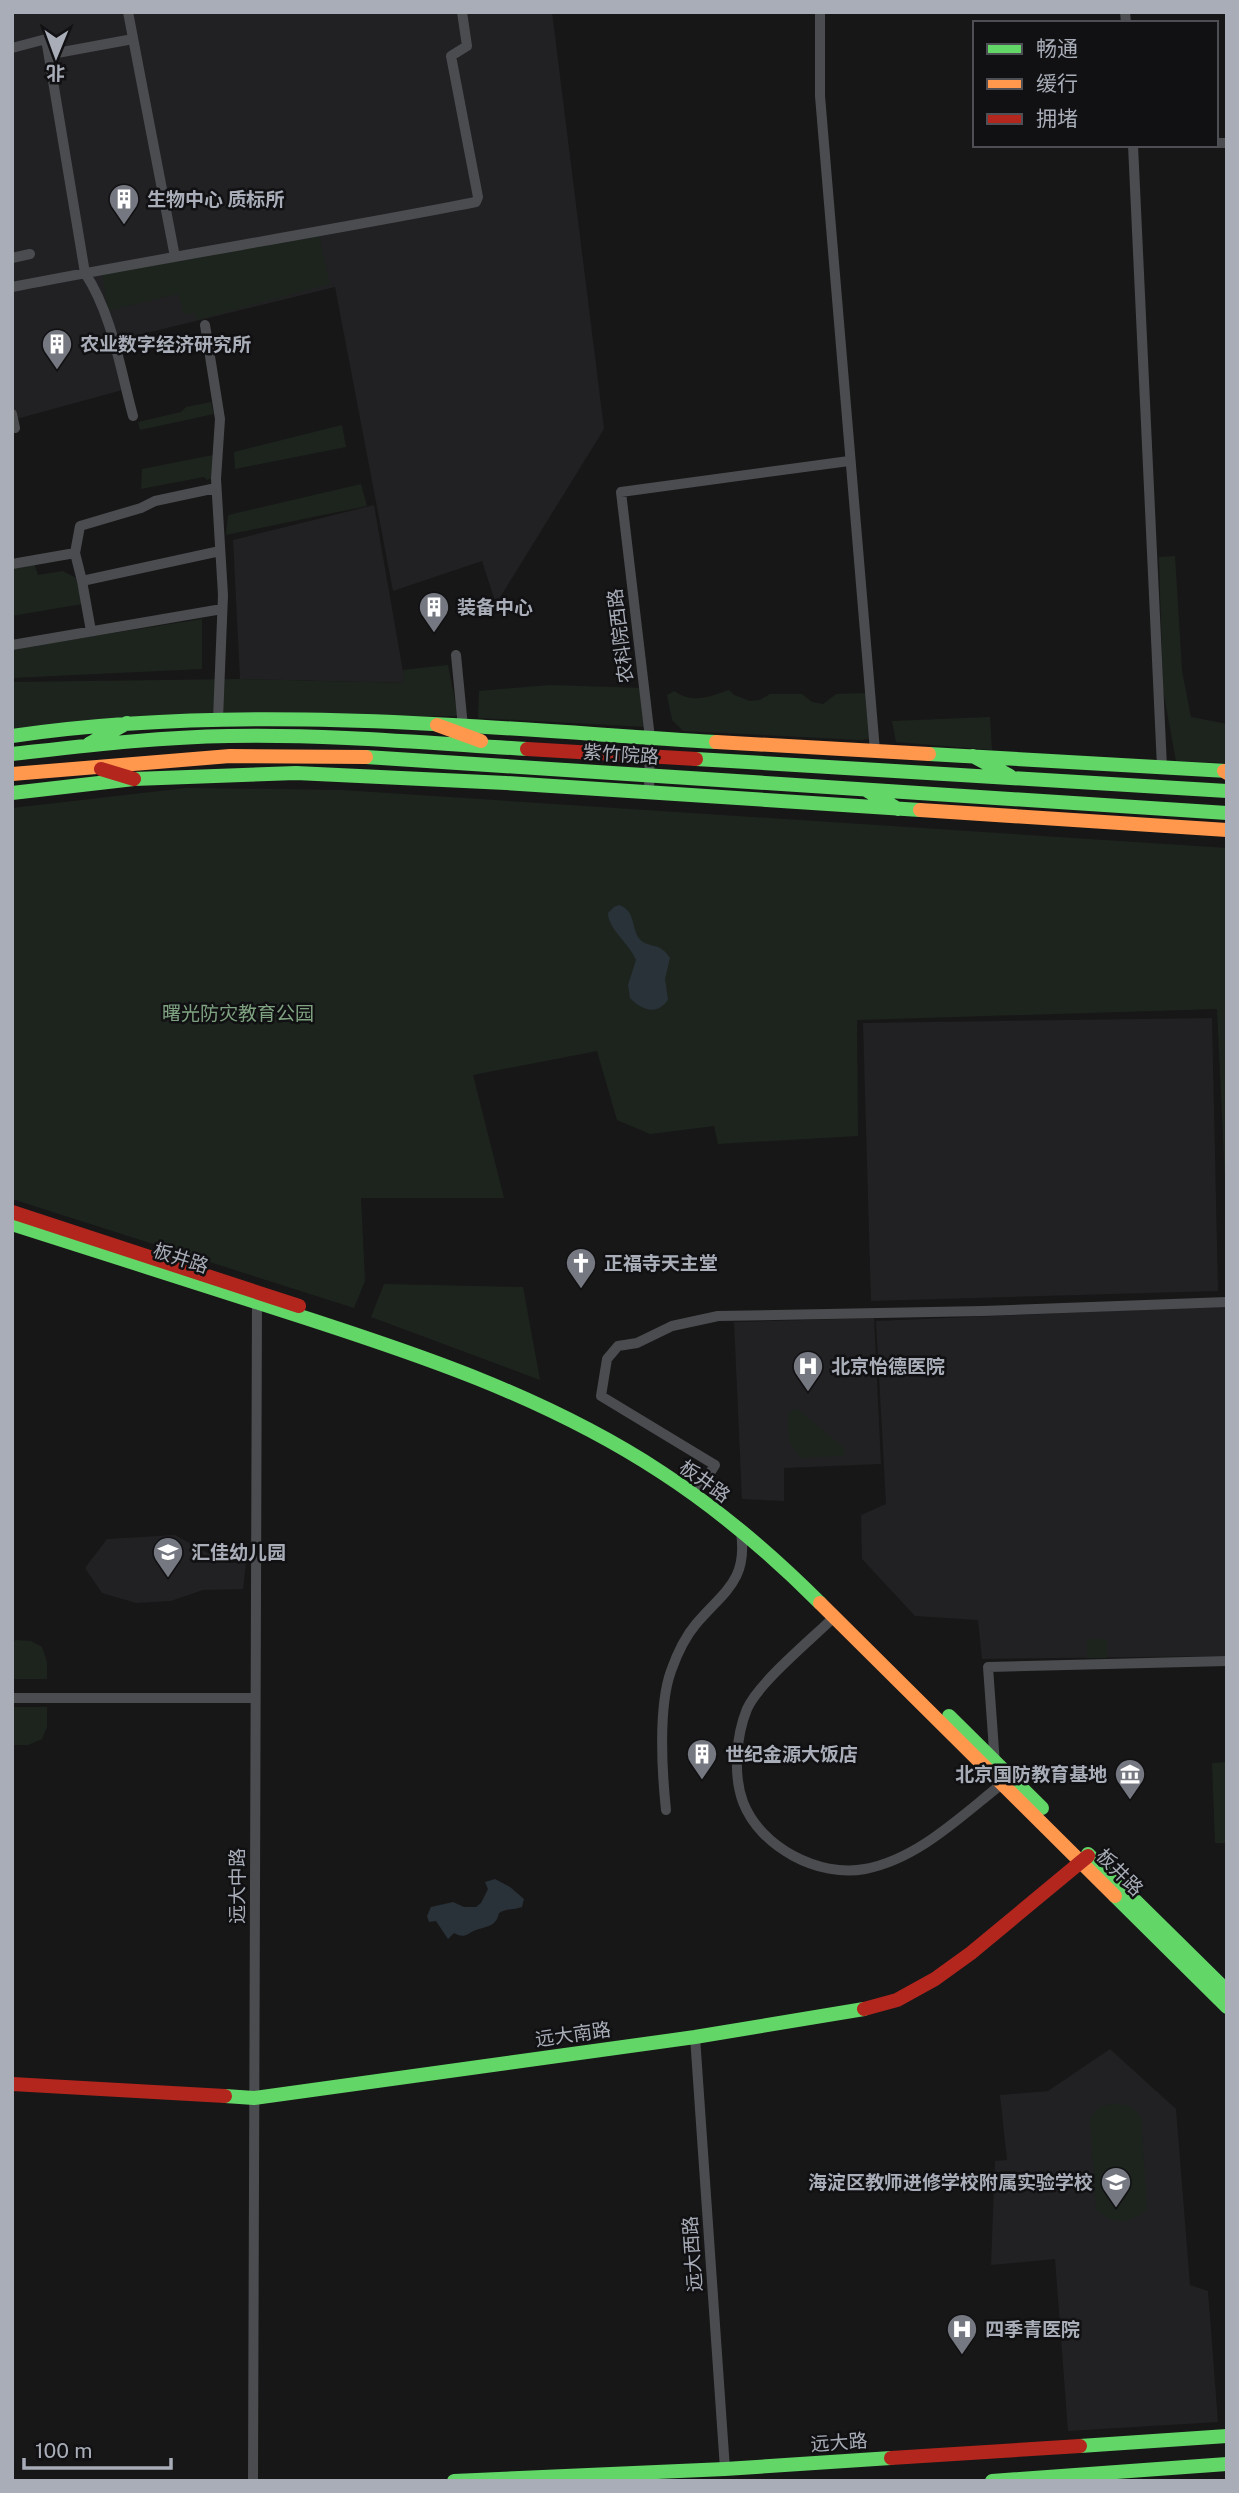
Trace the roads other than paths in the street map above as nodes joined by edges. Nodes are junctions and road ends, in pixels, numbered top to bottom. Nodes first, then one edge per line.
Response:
1 (128, 12) edge
2 (462, 12) edge
3 (820, 12) edge
4 (46, 39) junction
5 (133, 39) junction
6 (12, 48) edge
7 (1133, 147) edge
8 (30, 254) dead end
9 (175, 257) junction
10 (12, 258) edge
11 (85, 273) junction
12 (12, 287) edge
13 (205, 325) dead end
14 (12, 414) edge
15 (133, 416) dead end
16 (15, 428) dead end
17 (849, 461) junction
18 (216, 488) junction
19 (220, 551) junction
20 (75, 553) junction
21 (12, 564) edge
22 (82, 581) junction
23 (222, 609) junction
24 (91, 631) junction
25 (12, 645) edge
26 (456, 655) dead end
27 (218, 719) junction
28 (127, 723) junction
29 (437, 725) junction
30 (463, 727) junction
31 (12, 736) edge
32 (650, 738) junction
33 (85, 746) junction
34 (500, 748) junction
35 (875, 751) junction
36 (12, 754) edge
37 (973, 756) junction
38 (650, 758) junction
39 (88, 765) junction
40 (1162, 767) junction
41 (1226, 772) edge
42 (12, 774) edge
43 (650, 775) junction
44 (134, 779) junction
45 (1016, 779) junction
46 (864, 789) junction
47 (1227, 791) edge
48 (12, 793) edge
49 (649, 793) junction
50 (898, 809) junction
51 (1227, 813) edge
52 (1227, 830) edge
53 (12, 1212) edge
54 (12, 1224) edge
55 (258, 1298) junction
56 (1227, 1302) edge
57 (699, 1490) junction
58 (741, 1532) junction
59 (834, 1617) junction
60 (1227, 1661) edge
61 (12, 1698) edge
62 (255, 1698) junction
63 (998, 1773) junction
64 (666, 1810) dead end
65 (1086, 1858) junction
66 (1227, 1991) edge
67 (1227, 2007) edge
68 (695, 2037) junction
69 (12, 2084) edge
70 (254, 2098) junction
71 (1227, 2436) edge
72 (1227, 2464) edge
73 (725, 2475) edge
74 (253, 2481) edge
75 (454, 2481) edge
76 (992, 2481) edge

1 - 5 street
2 - 9 street
3 - 17 street
4 - 5 street
4 - 6 street
4 - 11 street
5 - 9 street
7 - 40 street
8 - 10 street
9 - 11 street
11 - 12 street
11 - 15 street
13 - 18 street
14 - 16 street
17 - 32 street, 农科院西路
17 - 35 street
18 - 19 street
18 - 20 street
19 - 22 street
19 - 23 street
20 - 21 street
20 - 22 street
22 - 24 street
23 - 24 street
23 - 27 street
24 - 25 street
26 - 30 street
27 - 28 street, 紫竹院路
27 - 29 street, 紫竹院路
28 - 31 street, 紫竹院路
28 - 33 street
29 - 30 street, 紫竹院路
29 - 34 street
30 - 32 street, 紫竹院路
32 - 35 street, 紫竹院路
32 - 38 street, 农科院西路
33 - 34 street, 紫竹院路
33 - 36 street, 紫竹院路
34 - 38 street, 紫竹院路
35 - 37 street, 紫竹院路
37 - 40 street, 紫竹院路
37 - 45 street
38 - 43 street, 农科院西路
38 - 45 street, 紫竹院路
39 - 42 street, 紫竹院路
39 - 43 street, 紫竹院路
39 - 44 street
40 - 41 street, 紫竹院路
43 - 46 street, 紫竹院路
43 - 49 street, 农科院西路
44 - 48 street, 紫竹院路
44 - 49 street, 紫竹院路
45 - 47 street, 紫竹院路
46 - 50 street
46 - 51 street, 紫竹院路
49 - 50 street, 紫竹院路
50 - 52 street, 紫竹院路
53 - 55 street
54 - 55 street, 板井路
55 - 57 street
55 - 58 street, 板井路
55 - 62 street, 远大中路
56 - 57 street
57 - 63 street
58 - 59 street, 板井路
58 - 64 street
59 - 63 street, 板井路
59 - 63 street
60 - 63 street
61 - 62 street
62 - 70 street, 远大中路
63 - 65 street
63 - 65 street, 板井路
65 - 66 street
65 - 67 street, 板井路
65 - 68 street, 远大南路
68 - 70 street, 远大南路
68 - 73 street, 远大西路
69 - 70 street, 远大南路
70 - 74 street, 远大中路
71 - 73 street, 远大路
72 - 76 street
73 - 75 street, 远大路

